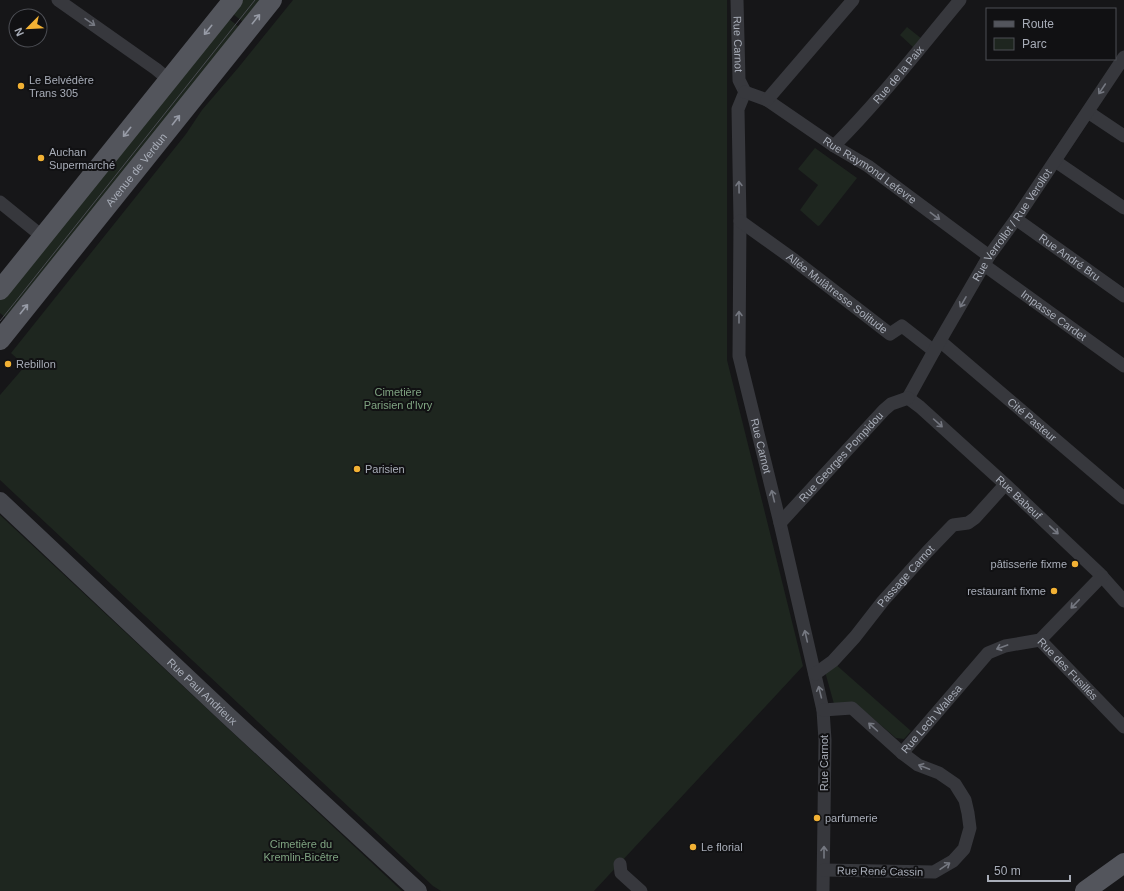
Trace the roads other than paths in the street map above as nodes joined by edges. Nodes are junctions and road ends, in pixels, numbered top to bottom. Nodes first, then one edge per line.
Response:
1 (58, 0) edge
2 (233, 0) edge
3 (272, 0) edge
4 (737, 0) edge
5 (853, 0) edge
6 (960, 0) edge
7 (1124, 57) edge
8 (168, 79) junction
9 (745, 92) junction
10 (767, 100) junction
11 (1088, 112) junction
12 (1124, 136) edge
13 (834, 146) junction
14 (1055, 161) junction
15 (0, 202) edge
16 (1124, 208) edge
17 (1016, 219) junction
18 (740, 221) junction
19 (43, 237) junction
20 (987, 261) junction
21 (0, 290) edge
22 (1124, 296) edge
23 (0, 340) edge
24 (937, 346) junction
25 (1124, 366) edge
26 (908, 398) junction
27 (1002, 488) dead end
28 (1124, 498) edge
29 (0, 501) edge
30 (780, 523) junction
31 (1102, 576) junction
32 (1124, 601) edge
33 (1040, 640) junction
34 (815, 674) junction
35 (823, 710) junction
36 (1124, 727) edge
37 (902, 753) junction
38 (1124, 863) edge
39 (620, 864) dead end
40 (824, 870) junction
41 (1124, 877) edge
42 (412, 886) edge
43 (641, 891) edge
44 (823, 891) edge
45 (1085, 891) edge
46 (1104, 891) edge

1 -> 8 street
2 -> 8 main road
23 -> 3 main road, Avenue de Verdun
4 - 9 street, Rue Carnot
5 - 10 street
6 - 13 street, Rue de la Paix
7 -> 11 street, Rue Verrollot / Rue Verollot
8 -> 19 main road
9 - 10 street, Rue Raymond Lefevre
18 -> 9 street, Rue Carnot
10 - 13 street, Rue Raymond Lefevre
11 - 12 street
11 - 14 street, Rue Verrollot / Rue Verollot
13 -> 20 street, Rue Raymond Lefevre
14 - 16 street
14 - 17 street, Rue Verrollot / Rue Verollot
15 - 19 street
17 - 20 street, Rue Verrollot / Rue Verollot
17 - 22 street, Rue André Bru
18 - 24 street, Allée Mulâtresse Solitude
30 -> 18 street, Rue Carnot
19 - 21 main road
20 -> 24 street, Rue Verrollot / Rue Verollot
20 - 25 street, Impasse Cardet
24 - 26 street, Rue Verrollot / Rue Verollot
24 - 28 street, Cité Pasteur
26 - 30 street, Rue Georges Pompidou
26 -> 31 street, Rue Babeuf
27 - 34 street, Passage Carnot
29 - 42 main road, Rue Paul Andrieux
34 -> 30 street, Rue Carnot
31 - 32 street, Rue Babeuf
31 -> 33 street, Rue des Fusillés
33 - 36 street, Rue des Fusillés
33 -> 37 street, Rue Lech Walesa
35 -> 34 street, Rue Carnot
37 -> 35 street, Rue Lech Walesa
40 -> 35 street, Rue Carnot
40 -> 37 street, Rue René Cassin
38 - 45 main road
39 - 43 street
40 - 44 street, Rue Carnot
41 - 46 main road

